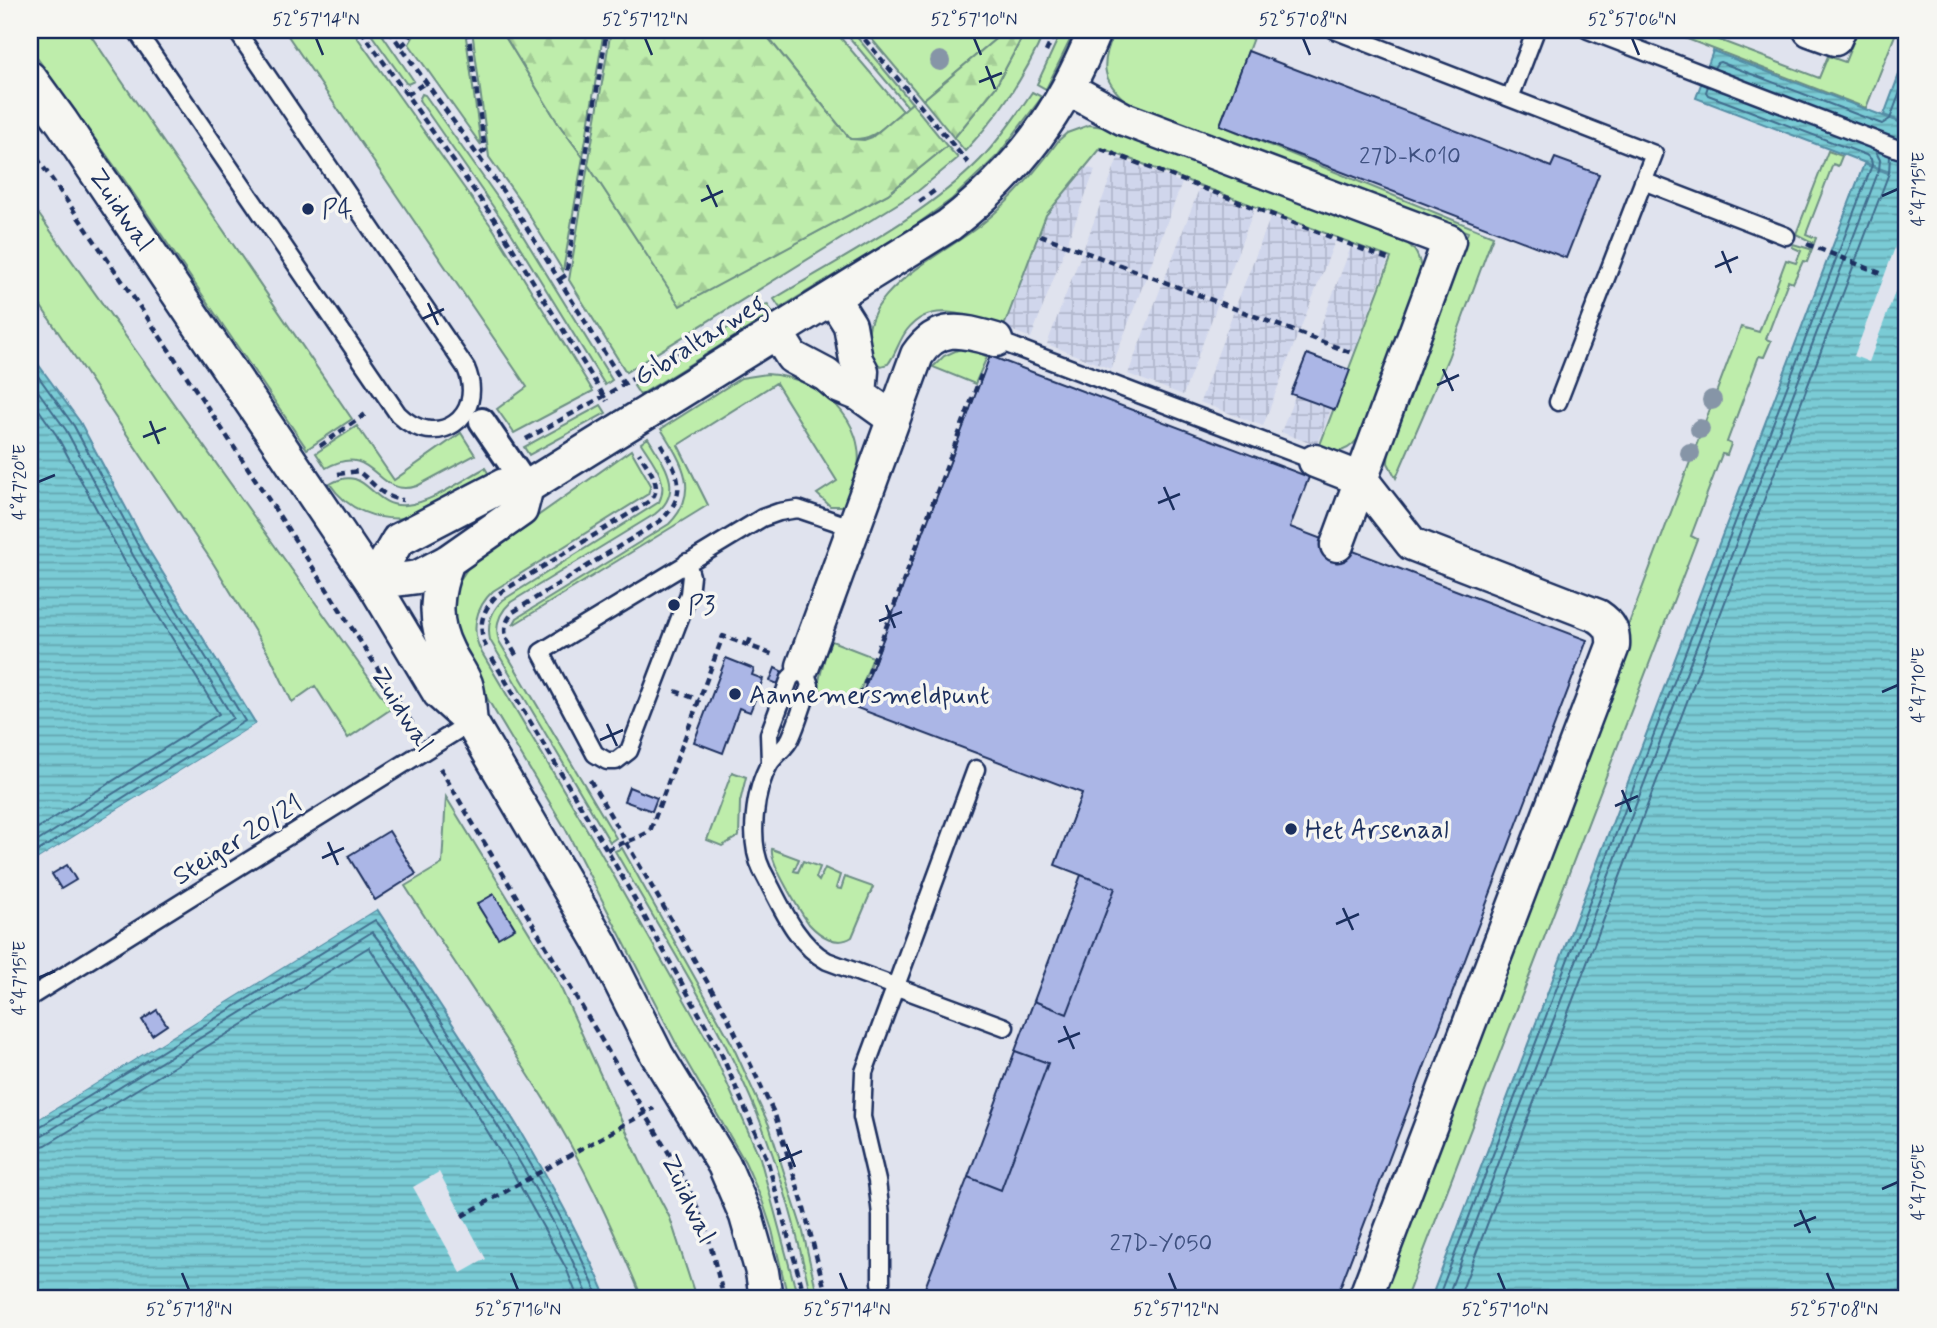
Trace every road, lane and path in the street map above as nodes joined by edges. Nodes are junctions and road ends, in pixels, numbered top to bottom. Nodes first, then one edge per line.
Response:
1 (136, 30) edge
2 (236, 30) edge
3 (360, 30) edge
4 (389, 30) edge
5 (414, 30) edge
6 (468, 30) edge
7 (607, 30) edge
8 (857, 30) edge
9 (1056, 30) edge
10 (1095, 30) edge
11 (1334, 30) edge
12 (1536, 30) edge
13 (1588, 30) edge
14 (1810, 30) edge
15 (1839, 30) edge
16 (401, 46) junction
17 (1041, 63) dead end
18 (30, 78) edge
19 (426, 82) junction
20 (1069, 89) junction
21 (407, 95) junction
22 (1510, 98) junction
23 (30, 148) edge
24 (1101, 149) dead end
25 (1898, 149) dead end
26 (478, 156) junction
27 (974, 158) dead end
28 (968, 163) junction
29 (960, 170) dead end
30 (1643, 181) junction
31 (944, 184) dead end
32 (912, 207) dead end
33 (1040, 235) dead end
34 (1786, 236) dead end
35 (1804, 243) dead end
36 (1388, 259) dead end
37 (1885, 275) dead end
38 (560, 279) junction
39 (833, 298) junction
40 (777, 333) junction
41 (996, 340) junction
42 (691, 344) dead end
43 (1352, 353) dead end
44 (625, 384) junction
45 (860, 395) junction
46 (604, 396) junction
47 (388, 399) junction
48 (1558, 402) dead end
49 (892, 418) junction
50 (482, 421) dead end
51 (633, 421) junction
52 (503, 451) junction
53 (1315, 461) joint
54 (302, 476) junction
55 (1361, 479) junction
56 (527, 487) junction
57 (412, 499) dead end
58 (853, 528) junction
59 (1337, 545) dead end
60 (448, 561) junction
61 (687, 562) junction
62 (373, 583) junction
63 (752, 635) dead end
64 (748, 645) junction
65 (518, 657) dead end
66 (803, 666) junction
67 (856, 707) dead end
68 (471, 722) junction
69 (428, 749) junction
70 (976, 768) dead end
71 (585, 772) dead end
72 (625, 840) junction
73 (607, 850) junction
74 (895, 987) junction
75 (30, 997) edge
76 (1004, 1027) dead end
77 (681, 1093) junction
78 (646, 1113) junction
79 (462, 1216) dead end
80 (881, 1283) dead end
81 (724, 1298) edge
82 (766, 1298) edge
83 (804, 1298) edge
84 (827, 1298) edge
85 (1365, 1298) edge

1 - 47 lane
2 - 47 lane
3 - 21 path
4 - 16 path
5 - 16 path
6 - 26 path
7 - 38 path
8 - 28 path
9 - 17 path
10 - 20 street, Gibraltarweg
11 - 22 lane
12 - 22 lane
13 - 25 lane
14 - 15 street
16 - 19 path
18 - 54 street, Zuidwal
19 - 21 path
19 - 26 path
20 - 39 street, Gibraltarweg
20 - 55 street
21 - 46 path
22 - 30 lane
23 - 69 path, Zuidwal
24 - 36 path
26 - 38 path
27 - 28 path
28 - 29 path
30 - 34 lane
30 - 48 lane
31 - 32 path
33 - 43 path
35 - 37 path
38 - 44 path
39 - 40 street, Gibraltarweg
39 - 45 street
40 - 45 street
40 - 51 street, Gibraltarweg
41 - 49 street
41 - 53 lane
41 - 67 path
42 - 44 path, Gibraltarweg
44 - 46 path, Gibraltarweg
44 - 51 path
45 - 49 street
46 - 51 path
46 - 52 path, Gibraltarweg
47 - 54 path
49 - 58 street
50 - 52 street
51 - 56 street, Gibraltarweg
51 - 65 path
51 - 73 path
52 - 56 street
53 - 55 street
54 - 57 path
54 - 62 street, Zuidwal
55 - 59 street
55 - 85 street
56 - 60 street
56 - 62 street, Gibraltarweg
58 - 61 lane
58 - 66 street
60 - 62 street
60 - 68 street, Zuidwal
61 - 61 lane
62 - 68 street, Zuidwal
63 - 64 path
64 - 66 path
64 - 72 path
66 - 74 lane
68 - 69 lane, Steiger 20/21
68 - 77 street, Zuidwal
69 - 75 lane, Steiger 20/21
69 - 78 path, Zuidwal
70 - 74 lane
71 - 72 path
72 - 73 path
72 - 84 path
73 - 83 path
74 - 76 lane
74 - 80 lane
77 - 78 path
77 - 82 street, Zuidwal
78 - 79 path
78 - 81 path, Zuidwal

